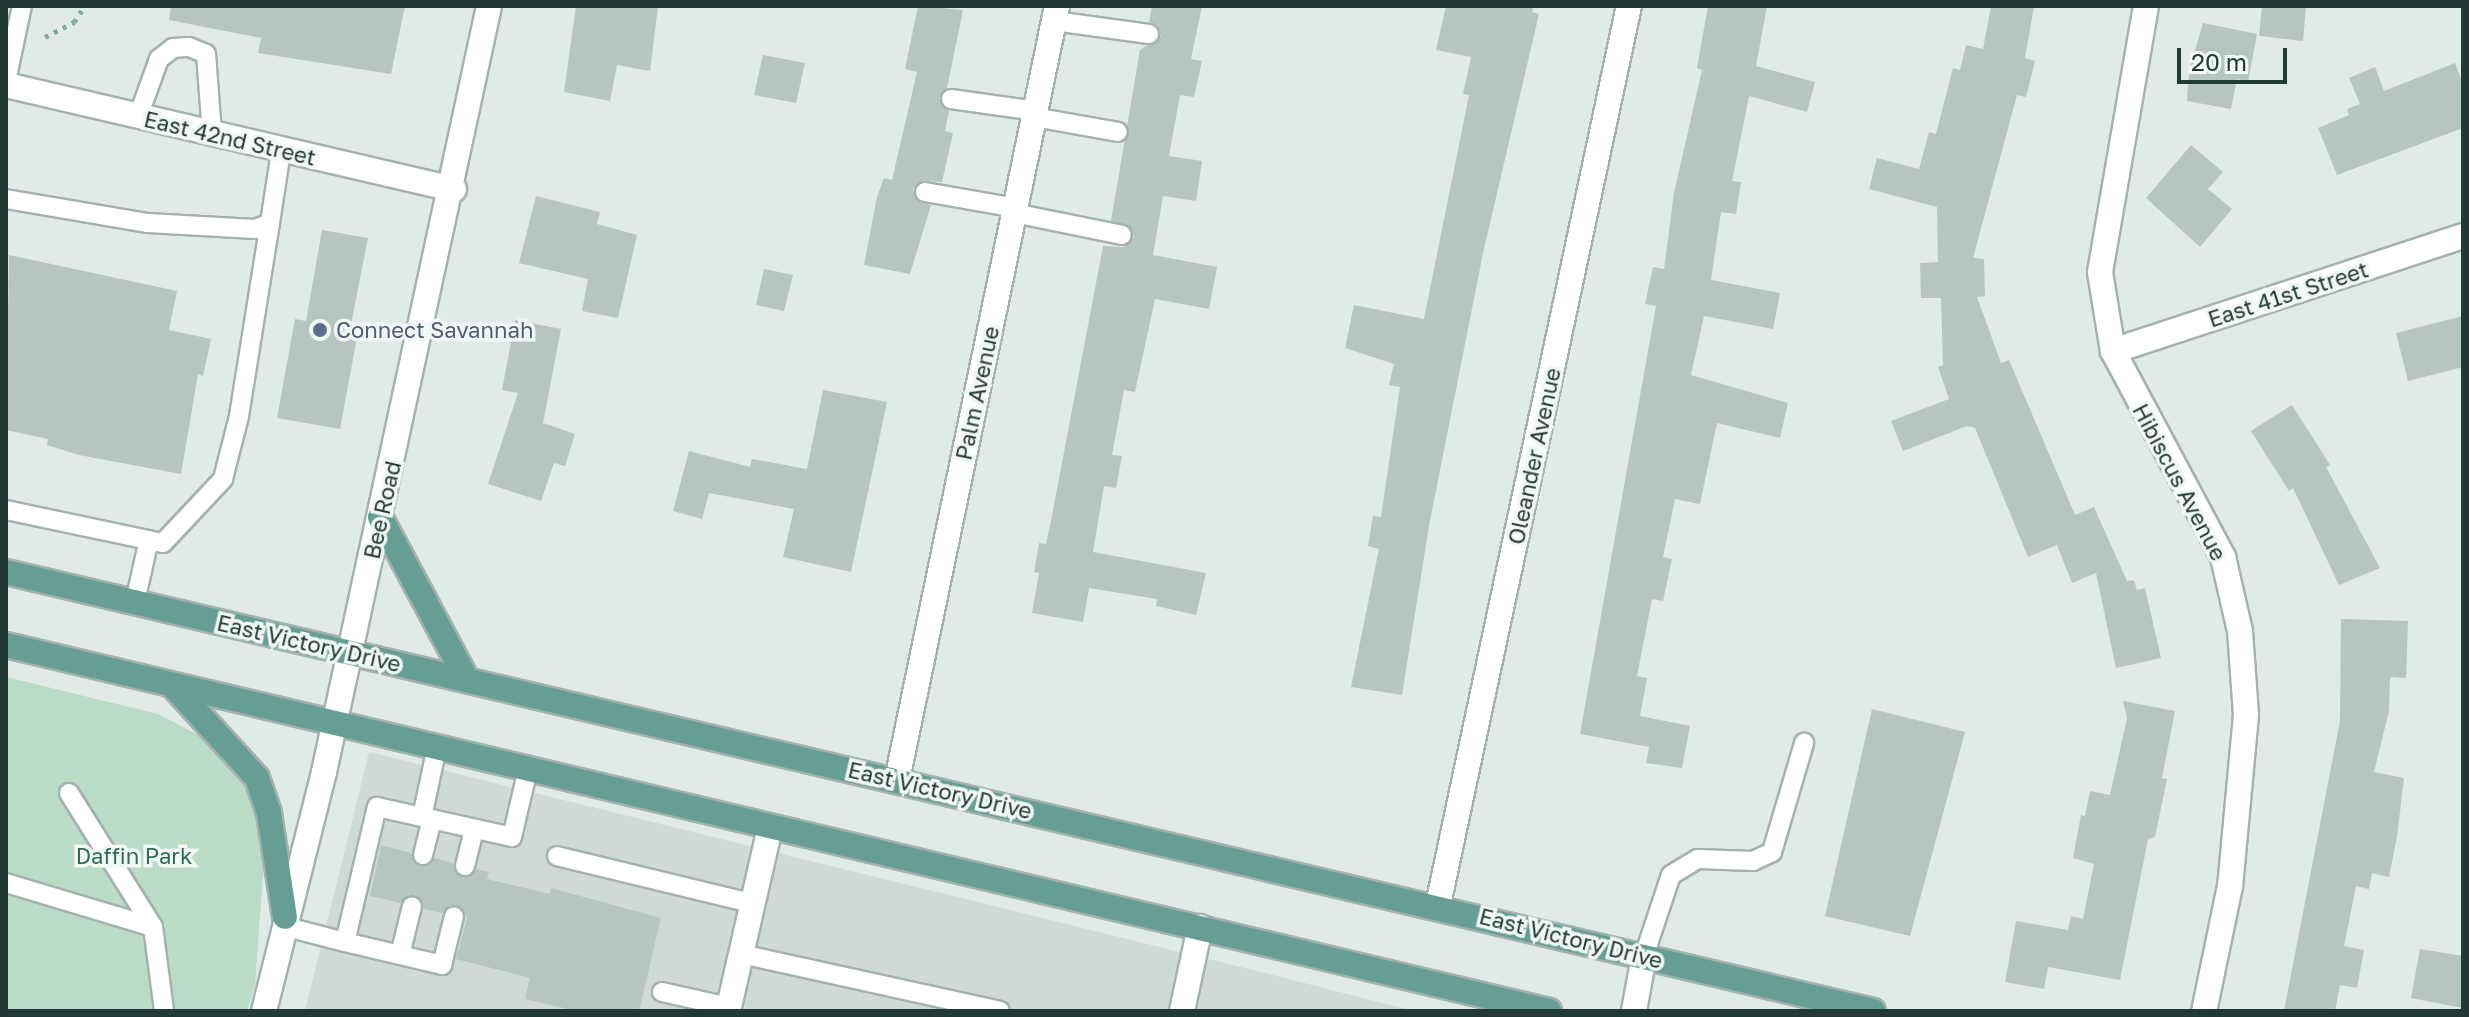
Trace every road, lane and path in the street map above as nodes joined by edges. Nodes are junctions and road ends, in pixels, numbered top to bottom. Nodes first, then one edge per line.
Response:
1 (22, 6) edge
2 (489, 6) edge
3 (1629, 6) edge
4 (2146, 6) edge
5 (82, 10) dead end
6 (1052, 10) edge
7 (1149, 34) dead end
8 (13, 86) edge
9 (951, 99) dead end
10 (1035, 114) junction
11 (138, 117) junction
12 (1118, 132) dead end
13 (212, 134) junction
14 (281, 151) junction
15 (454, 189) junction
16 (925, 192) dead end
17 (6, 199) edge
18 (1015, 210) junction
19 (270, 223) junction
20 (1122, 235) dead end
21 (2463, 236) edge
22 (2113, 351) junction
23 (6, 510) edge
24 (380, 517) junction
25 (148, 544) junction
26 (6, 572) edge
27 (135, 602) junction
28 (6, 645) edge
29 (350, 653) junction
30 (467, 680) junction
31 (171, 684) junction
32 (334, 722) junction
33 (1804, 743) dead end
34 (437, 747) junction
35 (528, 769) junction
36 (897, 780) junction
37 (69, 793) dead end
38 (427, 818) junction
39 (770, 827) junction
40 (474, 829) junction
41 (423, 855) dead end
42 (557, 856) dead end
43 (465, 866) dead end
44 (6, 883) edge
45 (752, 903) junction
46 (1438, 905) junction
47 (412, 906) dead end
48 (454, 916) dead end
49 (284, 922) junction
50 (153, 927) junction
51 (1200, 927) junction
52 (345, 942) junction
53 (741, 954) junction
54 (400, 955) junction
55 (1644, 956) junction
56 (662, 992) dead end
57 (1467, 1002) edge
58 (728, 1009) edge
59 (164, 1011) edge
60 (264, 1011) edge
61 (1000, 1011) edge
62 (1182, 1011) edge
63 (1549, 1011) edge
64 (1634, 1011) edge
65 (1873, 1011) edge
66 (2204, 1011) edge

1 - 8 lane
2 - 15 street, Bee Road
3 - 46 street, Oleander Avenue
4 - 22 street, Hibiscus Avenue
5 - 8 path
6 - 7 lane
6 - 10 street, Palm Avenue
8 - 11 street, East 42nd Street
9 - 10 lane
10 - 12 lane
10 - 18 street, Palm Avenue
11 - 13 street, East 42nd Street
11 - 13 lane
13 - 14 street, East 42nd Street
14 - 15 street, East 42nd Street
14 - 19 lane
15 - 24 street, Bee Road
16 - 18 lane
17 - 19 lane
18 - 20 lane
18 - 36 street, Palm Avenue
19 - 25 lane
21 - 22 street, East 41st Street
22 - 66 street, Hibiscus Avenue
23 - 25 lane
24 - 29 street, Bee Road
24 - 30 main road
25 - 27 lane
26 - 27 main road, East Victory Drive
27 - 29 main road, East Victory Drive
28 - 31 main road
29 - 30 main road, East Victory Drive
29 - 32 street, Bee Road
30 - 36 main road, East Victory Drive
31 - 32 main road
31 - 49 main road
32 - 34 main road
32 - 49 street, Bee Road
33 - 55 lane
34 - 35 main road
34 - 38 lane
35 - 39 main road
35 - 40 lane
36 - 46 main road, East Victory Drive
37 - 50 lane
38 - 40 lane
38 - 41 lane
38 - 52 lane
39 - 45 street
39 - 51 main road
40 - 43 lane
42 - 45 lane
44 - 50 lane
45 - 53 street
46 - 55 main road, East Victory Drive
47 - 54 lane
48 - 54 lane
49 - 52 lane
49 - 60 street, Bee Road
50 - 59 lane
51 - 57 main road
51 - 62 street
52 - 54 lane
53 - 58 street
53 - 61 lane
55 - 64 street
55 - 65 main road, East Victory Drive
56 - 58 lane
57 - 63 main road

